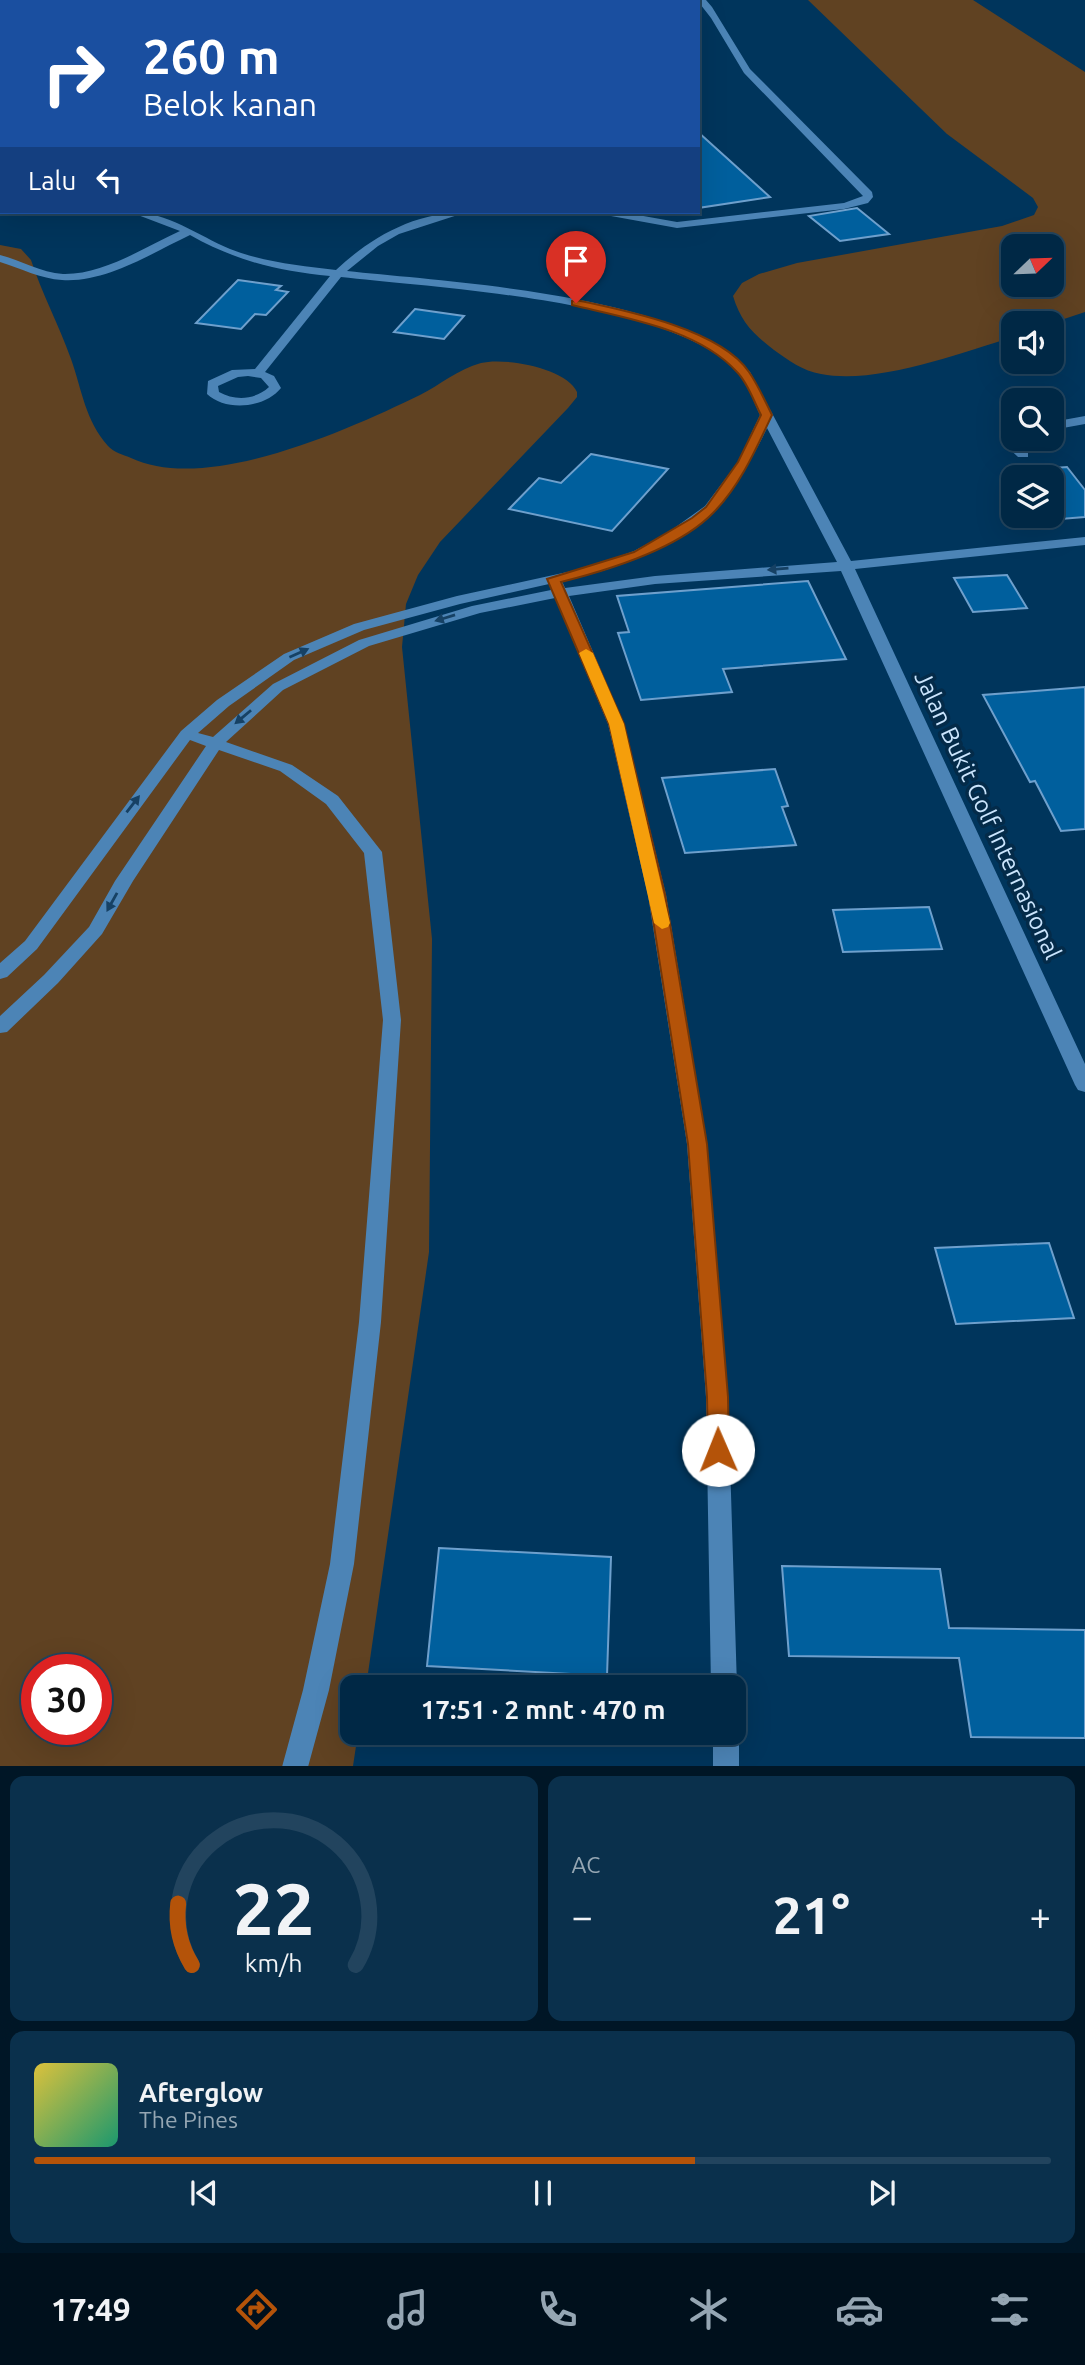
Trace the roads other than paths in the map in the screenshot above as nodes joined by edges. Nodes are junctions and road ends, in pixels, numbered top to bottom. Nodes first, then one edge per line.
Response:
1 (701, 0) edge
2 (141, 214) edge
3 (455, 214) edge
4 (615, 214) edge
5 (668, 214) edge
6 (677, 225) junction
7 (190, 231) junction
8 (0, 258) edge
9 (338, 274) junction
10 (258, 373) dead end
11 (767, 415) junction
12 (1085, 420) edge
13 (1064, 424) edge
14 (1019, 451) edge
15 (1023, 454) dead end
16 (1085, 541) edge
17 (846, 566) junction
18 (557, 586) junction
19 (187, 734) junction
20 (216, 743) junction
21 (0, 973) edge
22 (0, 1027) edge
23 (1085, 1085) edge
24 (724, 1675) edge
25 (726, 1745) edge
26 (295, 1766) edge
27 (726, 1766) edge

1 - 6 street
2 - 7 street, Jalan Bukit Golf Internasional
3 - 9 street
4 - 6 street
5 - 6 street
7 - 8 street
7 - 9 street, Jalan Bukit Golf Internasional
9 - 10 street
9 - 11 street, Jalan Bukit Golf Internasional
11 - 17 street, Jalan Bukit Golf Internasional
11 - 18 street
12 - 13 street
14 - 15 street
16 - 17 street
17 -> 18 street
17 - 23 street, Jalan Bukit Golf Internasional
19 -> 18 street
18 -> 20 street
18 - 24 street
19 - 20 street
21 -> 19 street
20 -> 22 street
20 - 26 street
25 - 27 street

